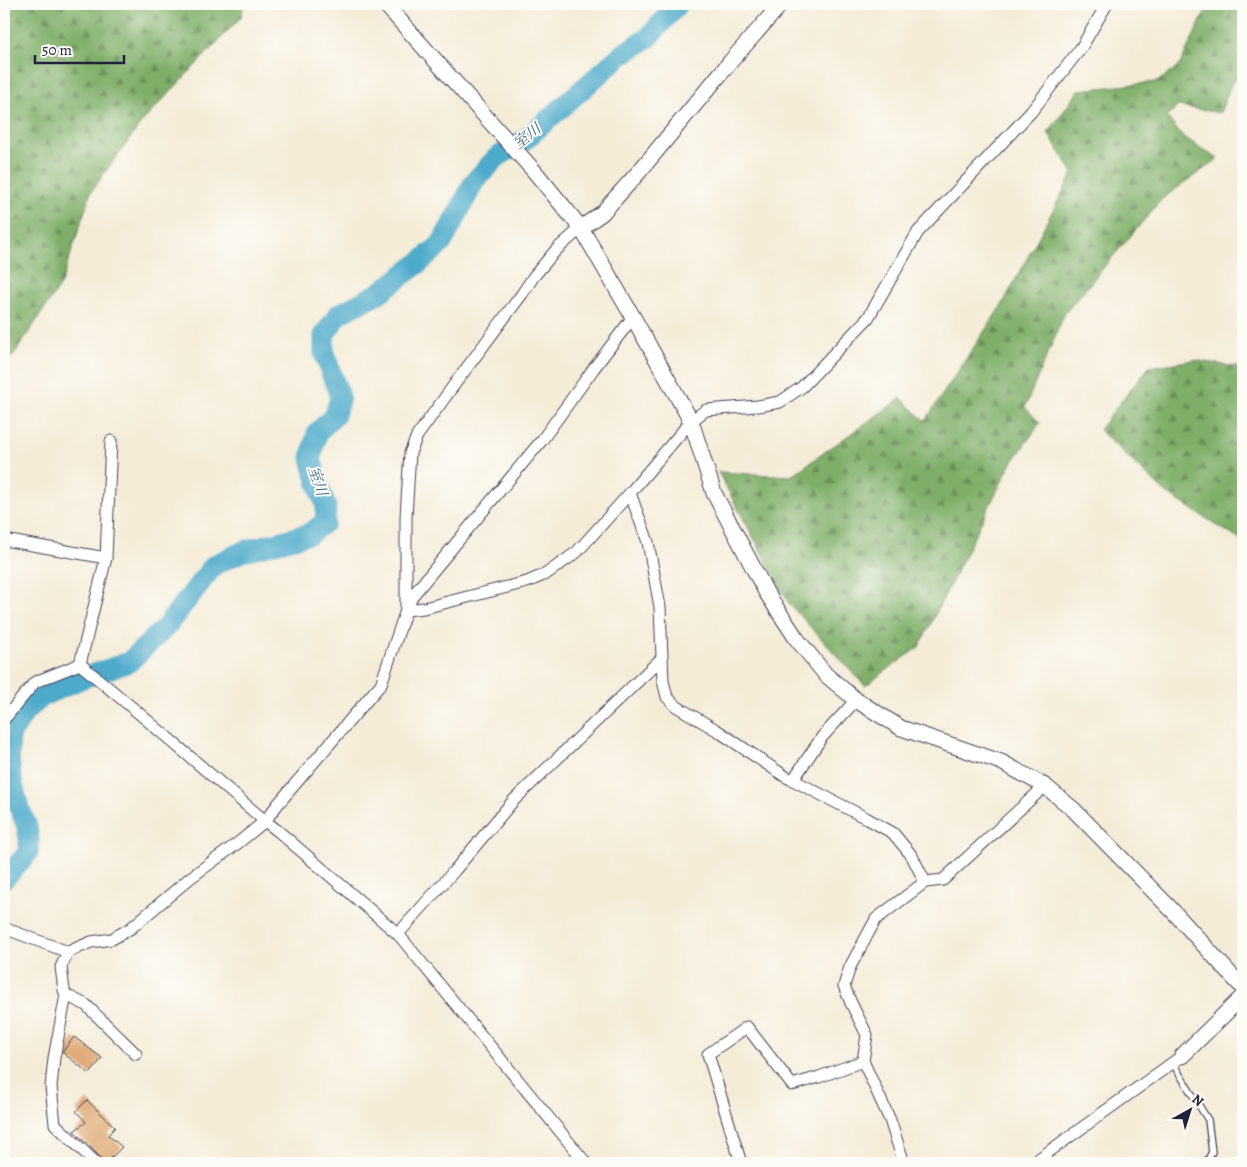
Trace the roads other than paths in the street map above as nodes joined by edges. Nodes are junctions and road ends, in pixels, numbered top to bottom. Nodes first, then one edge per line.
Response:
1 (385, 4) edge
2 (781, 4) edge
3 (1107, 4) edge
4 (581, 228) junction
5 (634, 317) junction
6 (691, 421) junction
7 (111, 440) dead end
8 (630, 493) junction
9 (4, 540) edge
10 (106, 558) junction
11 (406, 610) junction
12 (662, 658) junction
13 (80, 664) junction
14 (856, 700) junction
15 (4, 716) edge
16 (793, 780) junction
17 (1045, 786) junction
18 (265, 821) junction
19 (925, 882) junction
20 (4, 928) edge
21 (398, 934) junction
22 (68, 952) junction
23 (1243, 988) edge
24 (66, 995) junction
25 (1243, 996) edge
26 (136, 1054) dead end
27 (1177, 1059) junction
28 (863, 1061) junction
29 (96, 1163) edge
30 (586, 1163) edge
31 (741, 1163) edge
32 (904, 1163) edge
33 (1033, 1163) edge
34 (1206, 1163) edge

1 - 4 street
2 - 4 street
3 - 6 street
4 - 5 street
4 - 11 street
5 - 6 street
5 - 11 street
6 - 8 street
6 - 14 street
7 - 10 street
8 - 11 street
8 - 12 street
9 - 10 street
10 - 13 street
11 - 18 street
12 - 16 street
12 - 21 street
13 - 15 street
13 - 18 street
14 - 16 street
14 - 17 street
16 - 19 street
17 - 19 street
17 - 23 street
18 - 21 street
18 - 22 street
19 - 28 street
20 - 22 street
21 - 30 street
22 - 24 street
24 - 26 street
24 - 29 street
25 - 27 street
27 - 33 street
27 - 34 lane
28 - 31 street
28 - 32 street

